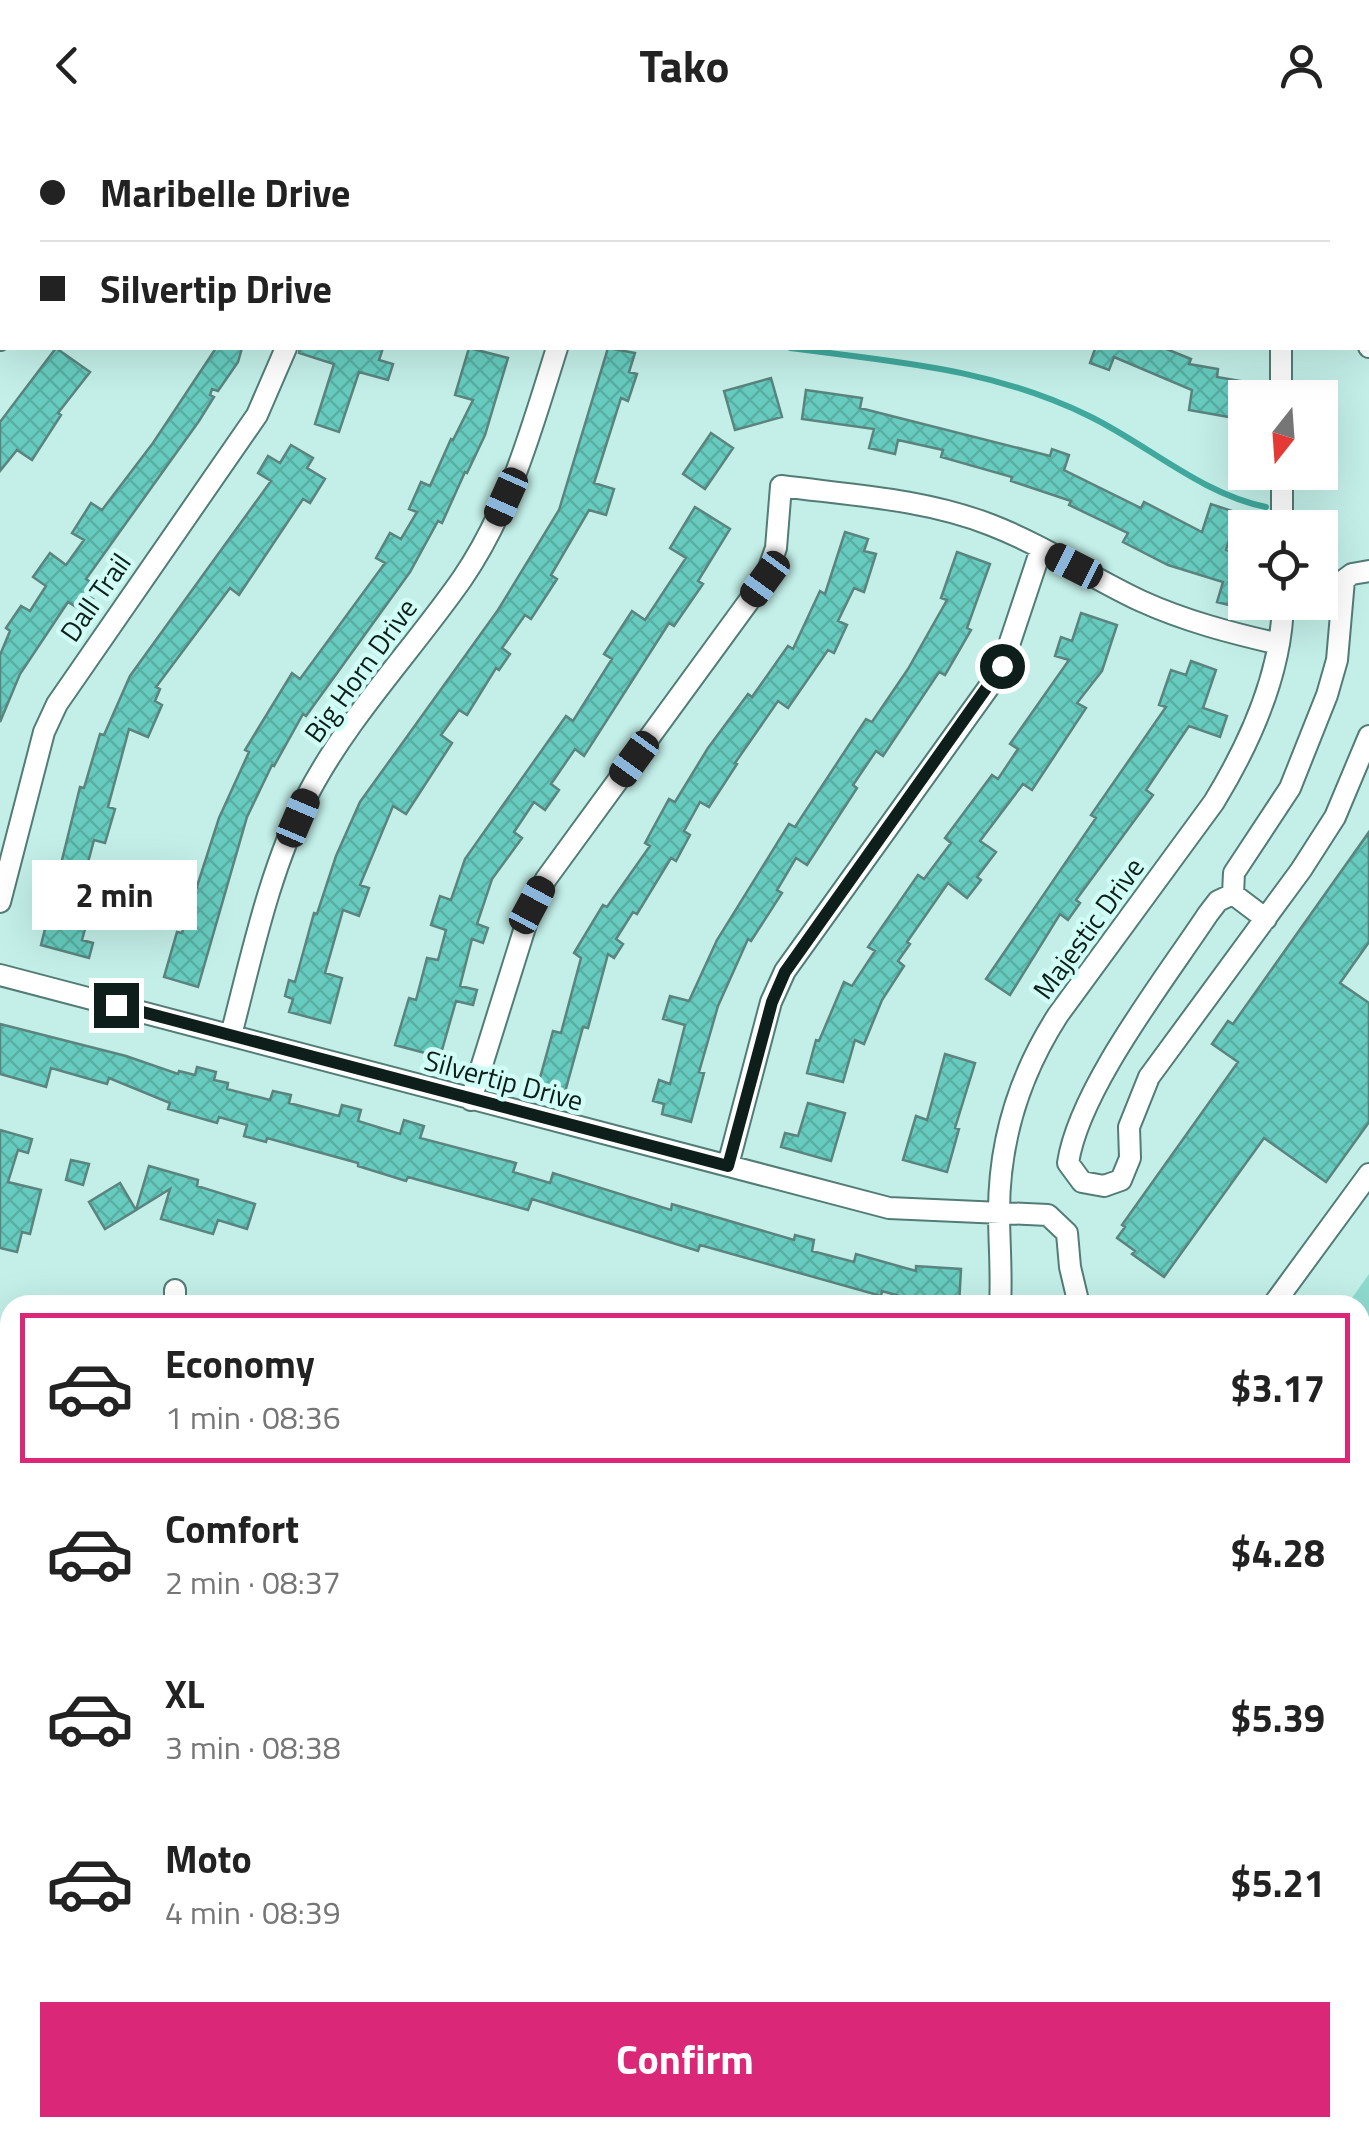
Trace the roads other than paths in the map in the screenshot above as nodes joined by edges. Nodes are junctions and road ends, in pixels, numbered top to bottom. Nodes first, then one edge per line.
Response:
1 (285, 350) edge
2 (556, 350) edge
3 (1280, 350) edge
4 (1281, 380) edge
5 (1041, 549) junction
6 (1369, 571) edge
7 (1281, 620) edge
8 (1278, 644) junction
9 (1369, 736) edge
10 (1233, 894) junction
11 (0, 902) edge
12 (1266, 918) junction
13 (0, 975) edge
14 (231, 1035) junction
15 (471, 1100) junction
16 (728, 1166) junction
17 (1369, 1174) edge
18 (998, 1211) junction
19 (1000, 1295) edge
20 (1077, 1295) edge
21 (1281, 1295) edge

1 - 11 street, Dall Trail
2 - 14 street, Big Horn Drive
3 - 4 street
5 - 8 street
5 - 15 street
5 - 16 street
6 - 10 street
7 - 8 street, Majestic Drive
8 - 18 street, Majestic Drive
9 - 12 street
10 - 12 street
10 - 12 street
13 - 14 street, Silvertip Drive
14 - 15 street, Silvertip Drive
15 - 16 street, Silvertip Drive
16 - 18 street, Silvertip Drive
17 - 21 street
18 - 19 street, Majestic Drive
18 - 20 street, Silvertip Drive

